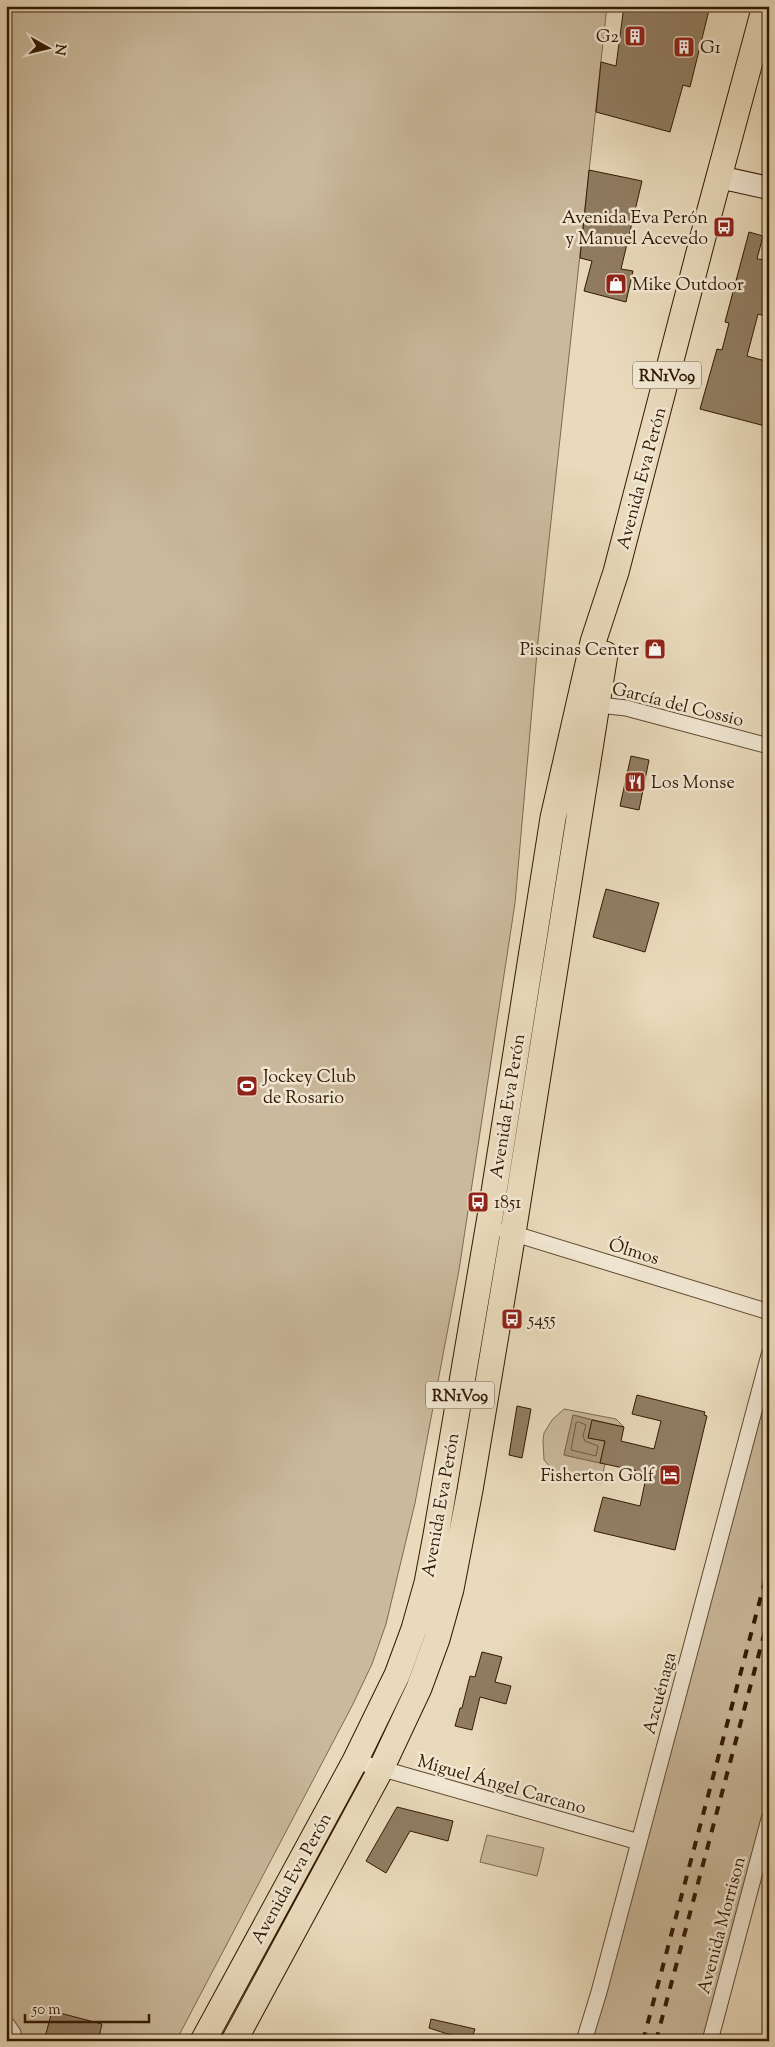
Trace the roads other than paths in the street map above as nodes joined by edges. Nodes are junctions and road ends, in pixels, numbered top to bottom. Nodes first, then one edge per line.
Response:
1 (765, 6) edge
2 (719, 177) junction
3 (769, 188) edge
4 (588, 703) junction
5 (769, 746) edge
6 (488, 1228) junction
7 (513, 1232) junction
8 (769, 1312) edge
9 (769, 1355) edge
10 (355, 1761) junction
11 (380, 1769) junction
12 (769, 1820) edge
13 (639, 1842) junction
14 (763, 1863) edge
15 (6, 2023) edge
16 (12, 2041) edge
17 (203, 2041) edge
18 (234, 2041) edge
19 (584, 2041) edge
20 (710, 2041) edge

1 - 2 main road, Avenida Eva Perón / RN1V09
2 - 3 street
2 - 4 main road, Avenida Eva Perón / RN1V09
4 - 5 street, García del Cossio
4 - 6 main road, Avenida Eva Perón / RN1V09
4 - 7 main road, Avenida Eva Perón / RN1V09
6 - 7 street, Ólmos
6 - 10 main road, Avenida Eva Perón / RN1V09
7 - 8 street, Ólmos
7 - 11 main road, Avenida Eva Perón / RN1V09
9 - 13 street, Azcuénaga
10 - 11 street, Miguel Ángel Carcano
10 - 17 main road, Avenida Eva Perón / RN1V09
11 - 13 street, Miguel Ángel Carcano
11 - 18 main road, Avenida Eva Perón / RN1V09
12 - 14 street, Avenida Morrison
13 - 19 street, Azcuénaga
14 - 20 street, Avenida Morrison
15 - 16 street

